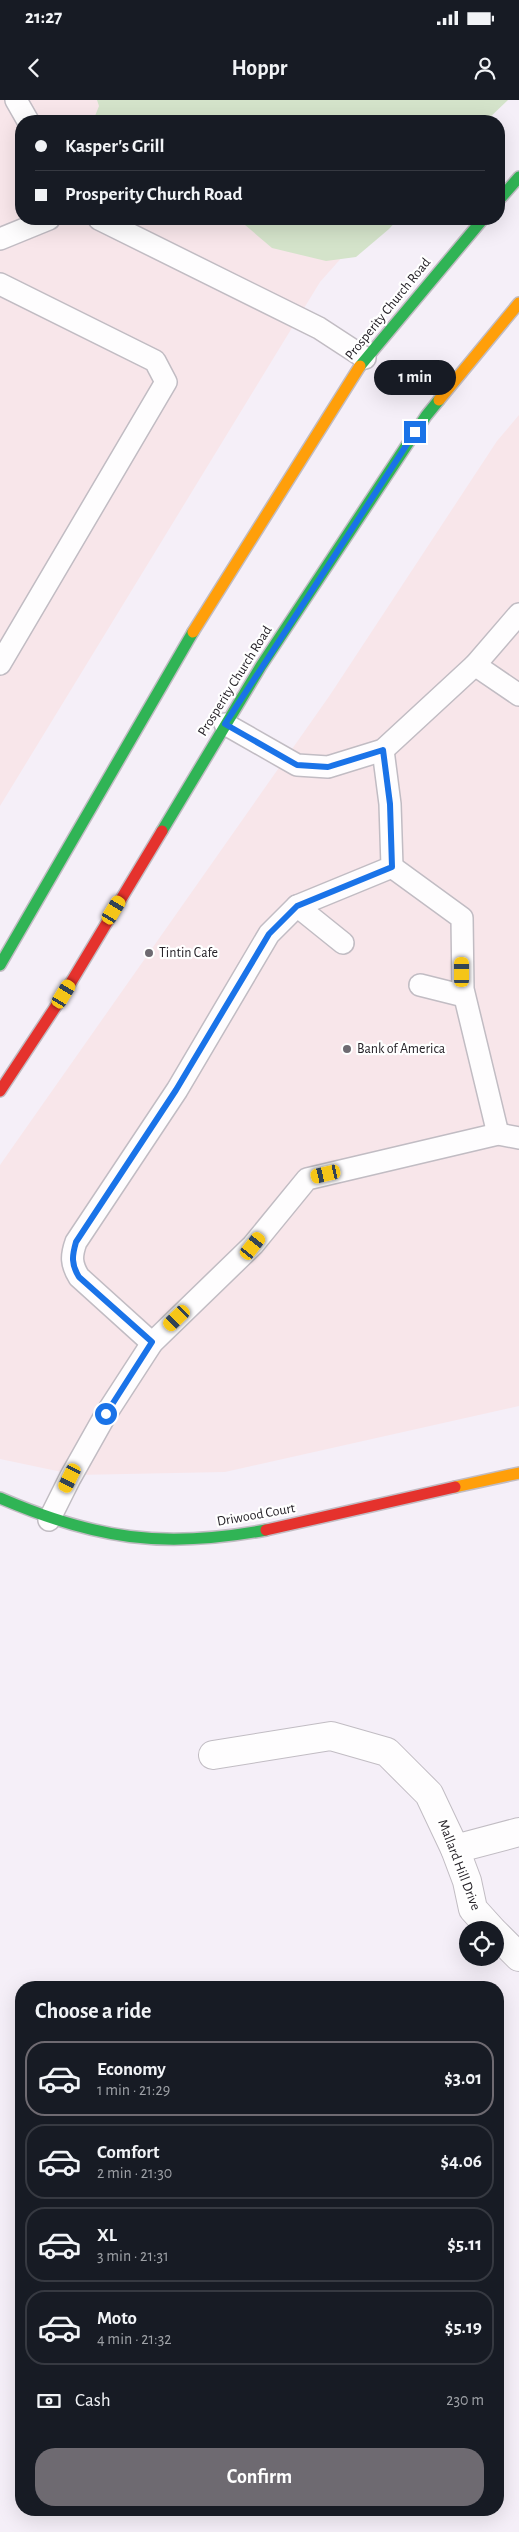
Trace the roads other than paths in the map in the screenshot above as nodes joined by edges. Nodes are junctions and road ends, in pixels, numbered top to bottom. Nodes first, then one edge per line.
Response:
1 (16, 100) edge
2 (25, 115) edge
3 (519, 177) edge
4 (505, 193) edge
5 (34, 225) edge
6 (111, 225) edge
7 (478, 225) edge
8 (0, 239) edge
9 (0, 284) edge
10 (519, 303) edge
11 (365, 358) junction
12 (519, 614) edge
13 (0, 664) edge
14 (475, 665) junction
15 (519, 695) edge
16 (225, 724) junction
17 (383, 750) junction
18 (392, 867) junction
19 (297, 906) junction
20 (343, 943) dead end
21 (0, 965) edge
22 (420, 985) dead end
23 (464, 996) junction
24 (0, 1091) edge
25 (498, 1134) junction
26 (519, 1138) edge
27 (152, 1342) junction
28 (519, 1473) edge
29 (0, 1498) edge
30 (49, 1520) junction
31 (213, 1755) dead end
32 (519, 1832) edge
33 (455, 1848) junction
34 (484, 1921) edge
35 (504, 1942) edge
36 (519, 1957) edge

1 - 2 lane
3 - 4 main road
5 - 8 lane
6 - 11 lane
7 - 11 main road, Prosperity Church Road
9 - 13 lane
10 - 16 main road, Prosperity Church Road
11 - 21 main road, Prosperity Church Road
12 - 14 lane
14 - 15 lane
14 - 17 lane
16 - 17 lane
16 - 24 main road, Prosperity Church Road
17 - 18 lane
18 - 19 lane
18 - 23 lane
19 - 20 lane
19 - 27 lane
22 - 23 lane
23 - 25 lane
25 - 26 lane
25 - 27 lane
27 - 30 lane
28 - 30 main road, Driwood Court
29 - 30 main road, Driwood Court
31 - 33 street, Mallard Hill Drive
32 - 33 street
33 - 34 street, Mallard Hill Drive
35 - 36 street

